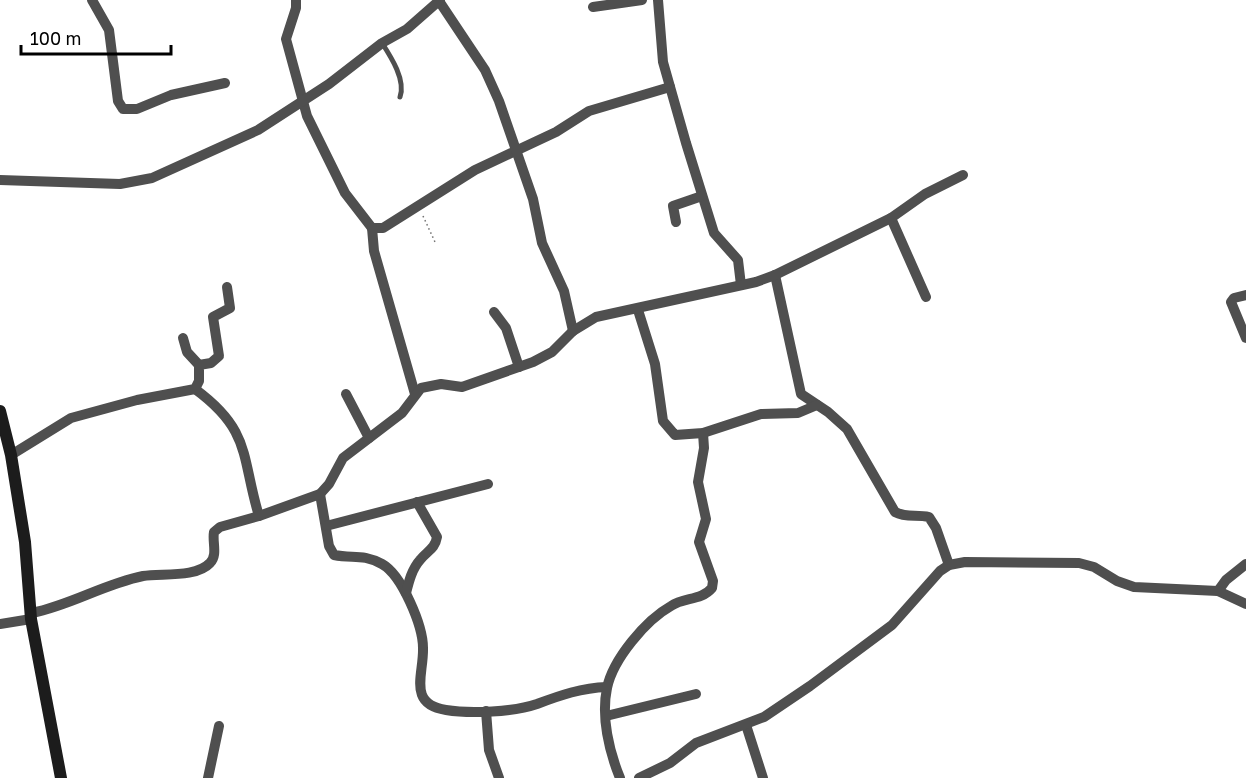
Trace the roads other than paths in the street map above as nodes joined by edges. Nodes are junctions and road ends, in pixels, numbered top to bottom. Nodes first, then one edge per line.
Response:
1 (93, 0) edge
2 (296, 0) edge
3 (439, 0) edge
4 (642, 0) edge
5 (658, 0) edge
6 (593, 7) dead end
7 (382, 43) junction
8 (225, 83) dead end
9 (670, 87) junction
10 (400, 97) dead end
11 (303, 100) junction
12 (517, 152) junction
13 (963, 175) dead end
14 (0, 180) edge
15 (702, 196) junction
16 (891, 218) junction
17 (676, 222) dead end
18 (372, 228) junction
19 (776, 275) junction
20 (741, 285) junction
21 (227, 287) dead end
22 (1246, 295) edge
23 (926, 297) dead end
24 (638, 310) junction
25 (494, 312) dead end
26 (573, 331) junction
27 (183, 338) dead end
28 (1246, 338) edge
29 (199, 365) junction
30 (519, 367) junction
31 (195, 389) junction
32 (346, 394) dead end
33 (415, 394) junction
34 (817, 405) junction
35 (0, 411) edge
36 (703, 433) junction
37 (3, 437) edge
38 (369, 438) junction
39 (11, 455) junction
40 (488, 484) dead end
41 (320, 494) junction
42 (417, 502) junction
43 (260, 516) junction
44 (326, 526) junction
45 (1246, 564) edge
46 (950, 565) junction
47 (1218, 591) junction
48 (406, 593) junction
49 (1246, 604) edge
50 (32, 616) junction
51 (0, 624) edge
52 (607, 687) junction
53 (696, 694) dead end
54 (486, 711) junction
55 (606, 716) junction
56 (746, 725) junction
57 (219, 726) dead end
58 (61, 778) edge
59 (208, 778) edge
60 (499, 778) edge
61 (620, 778) edge
62 (639, 778) edge
63 (763, 778) edge

1 - 8 street
2 - 11 street
3 - 7 street
3 - 12 street
4 - 6 street
5 - 9 street
7 - 10 lane
7 - 11 street
9 - 12 street
9 - 15 street
11 - 14 street
11 - 18 street
12 - 18 street
12 - 26 street
13 - 16 street
15 - 17 street
15 - 20 street
16 - 19 street
16 - 23 street
18 - 33 street
19 - 20 street
19 - 34 street
20 - 24 street
21 - 29 street
22 - 28 street
24 - 26 street
24 - 36 street
25 - 30 street
26 - 30 street
27 - 29 street
29 - 31 street
30 - 33 street
31 - 39 street
31 - 43 street
32 - 38 street
33 - 38 street
34 - 36 street
34 - 46 street
35 - 37 street
36 - 52 street
37 - 39 street
38 - 41 street
39 - 50 street
40 - 42 street
41 - 43 street
41 - 44 street
42 - 44 street
42 - 48 street
43 - 50 street
44 - 48 street
45 - 47 street
46 - 47 street
46 - 56 street
47 - 49 street
48 - 54 street
50 - 51 street
50 - 58 street
52 - 54 street
52 - 55 street
53 - 55 street
54 - 60 street
55 - 61 street
56 - 62 street
56 - 63 street
57 - 59 street

